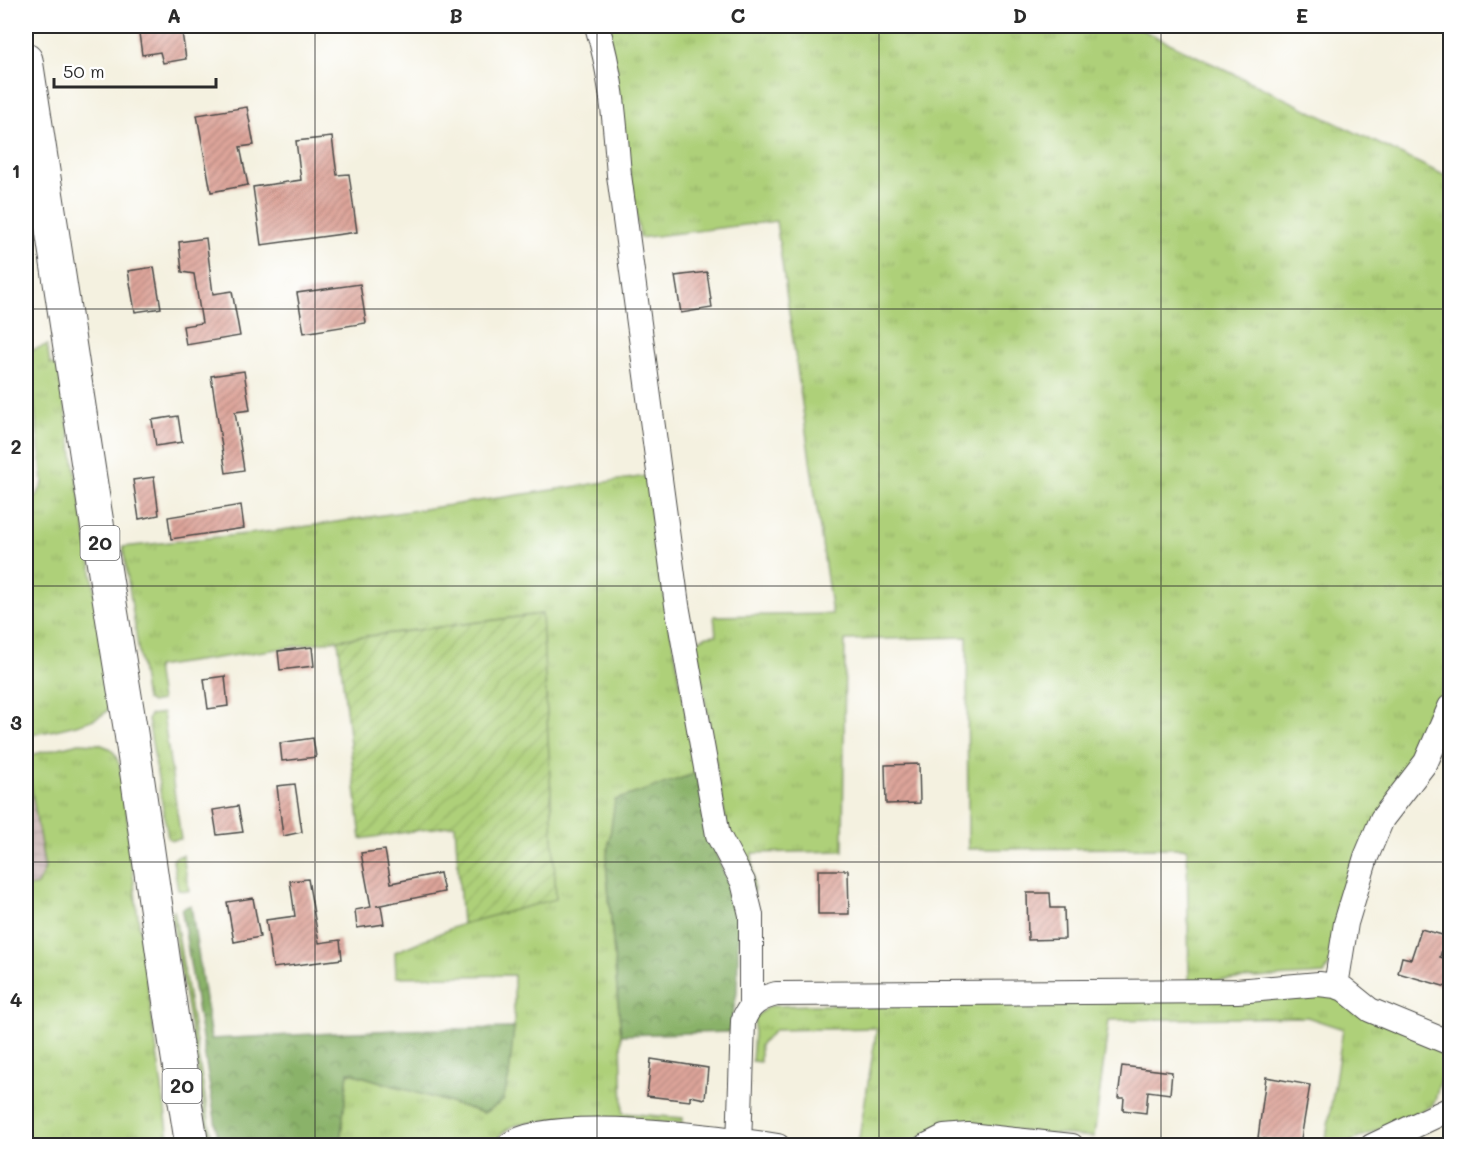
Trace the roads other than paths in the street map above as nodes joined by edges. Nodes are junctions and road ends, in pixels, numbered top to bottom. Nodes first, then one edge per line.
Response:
1 (597, 26) edge
2 (26, 60) edge
3 (1450, 707) edge
4 (1336, 986) junction
5 (751, 1005) junction
6 (1450, 1043) edge
7 (1450, 1109) edge
8 (739, 1143) edge
9 (192, 1146) edge
10 (508, 1146) edge
11 (778, 1146) edge
12 (926, 1146) edge
13 (1072, 1146) edge
14 (1372, 1146) edge

1 - 5 street
2 - 9 main road, 20
3 - 4 street
4 - 5 street
4 - 6 street
5 - 8 street
7 - 14 street
8 - 10 street
8 - 11 street
12 - 13 street

